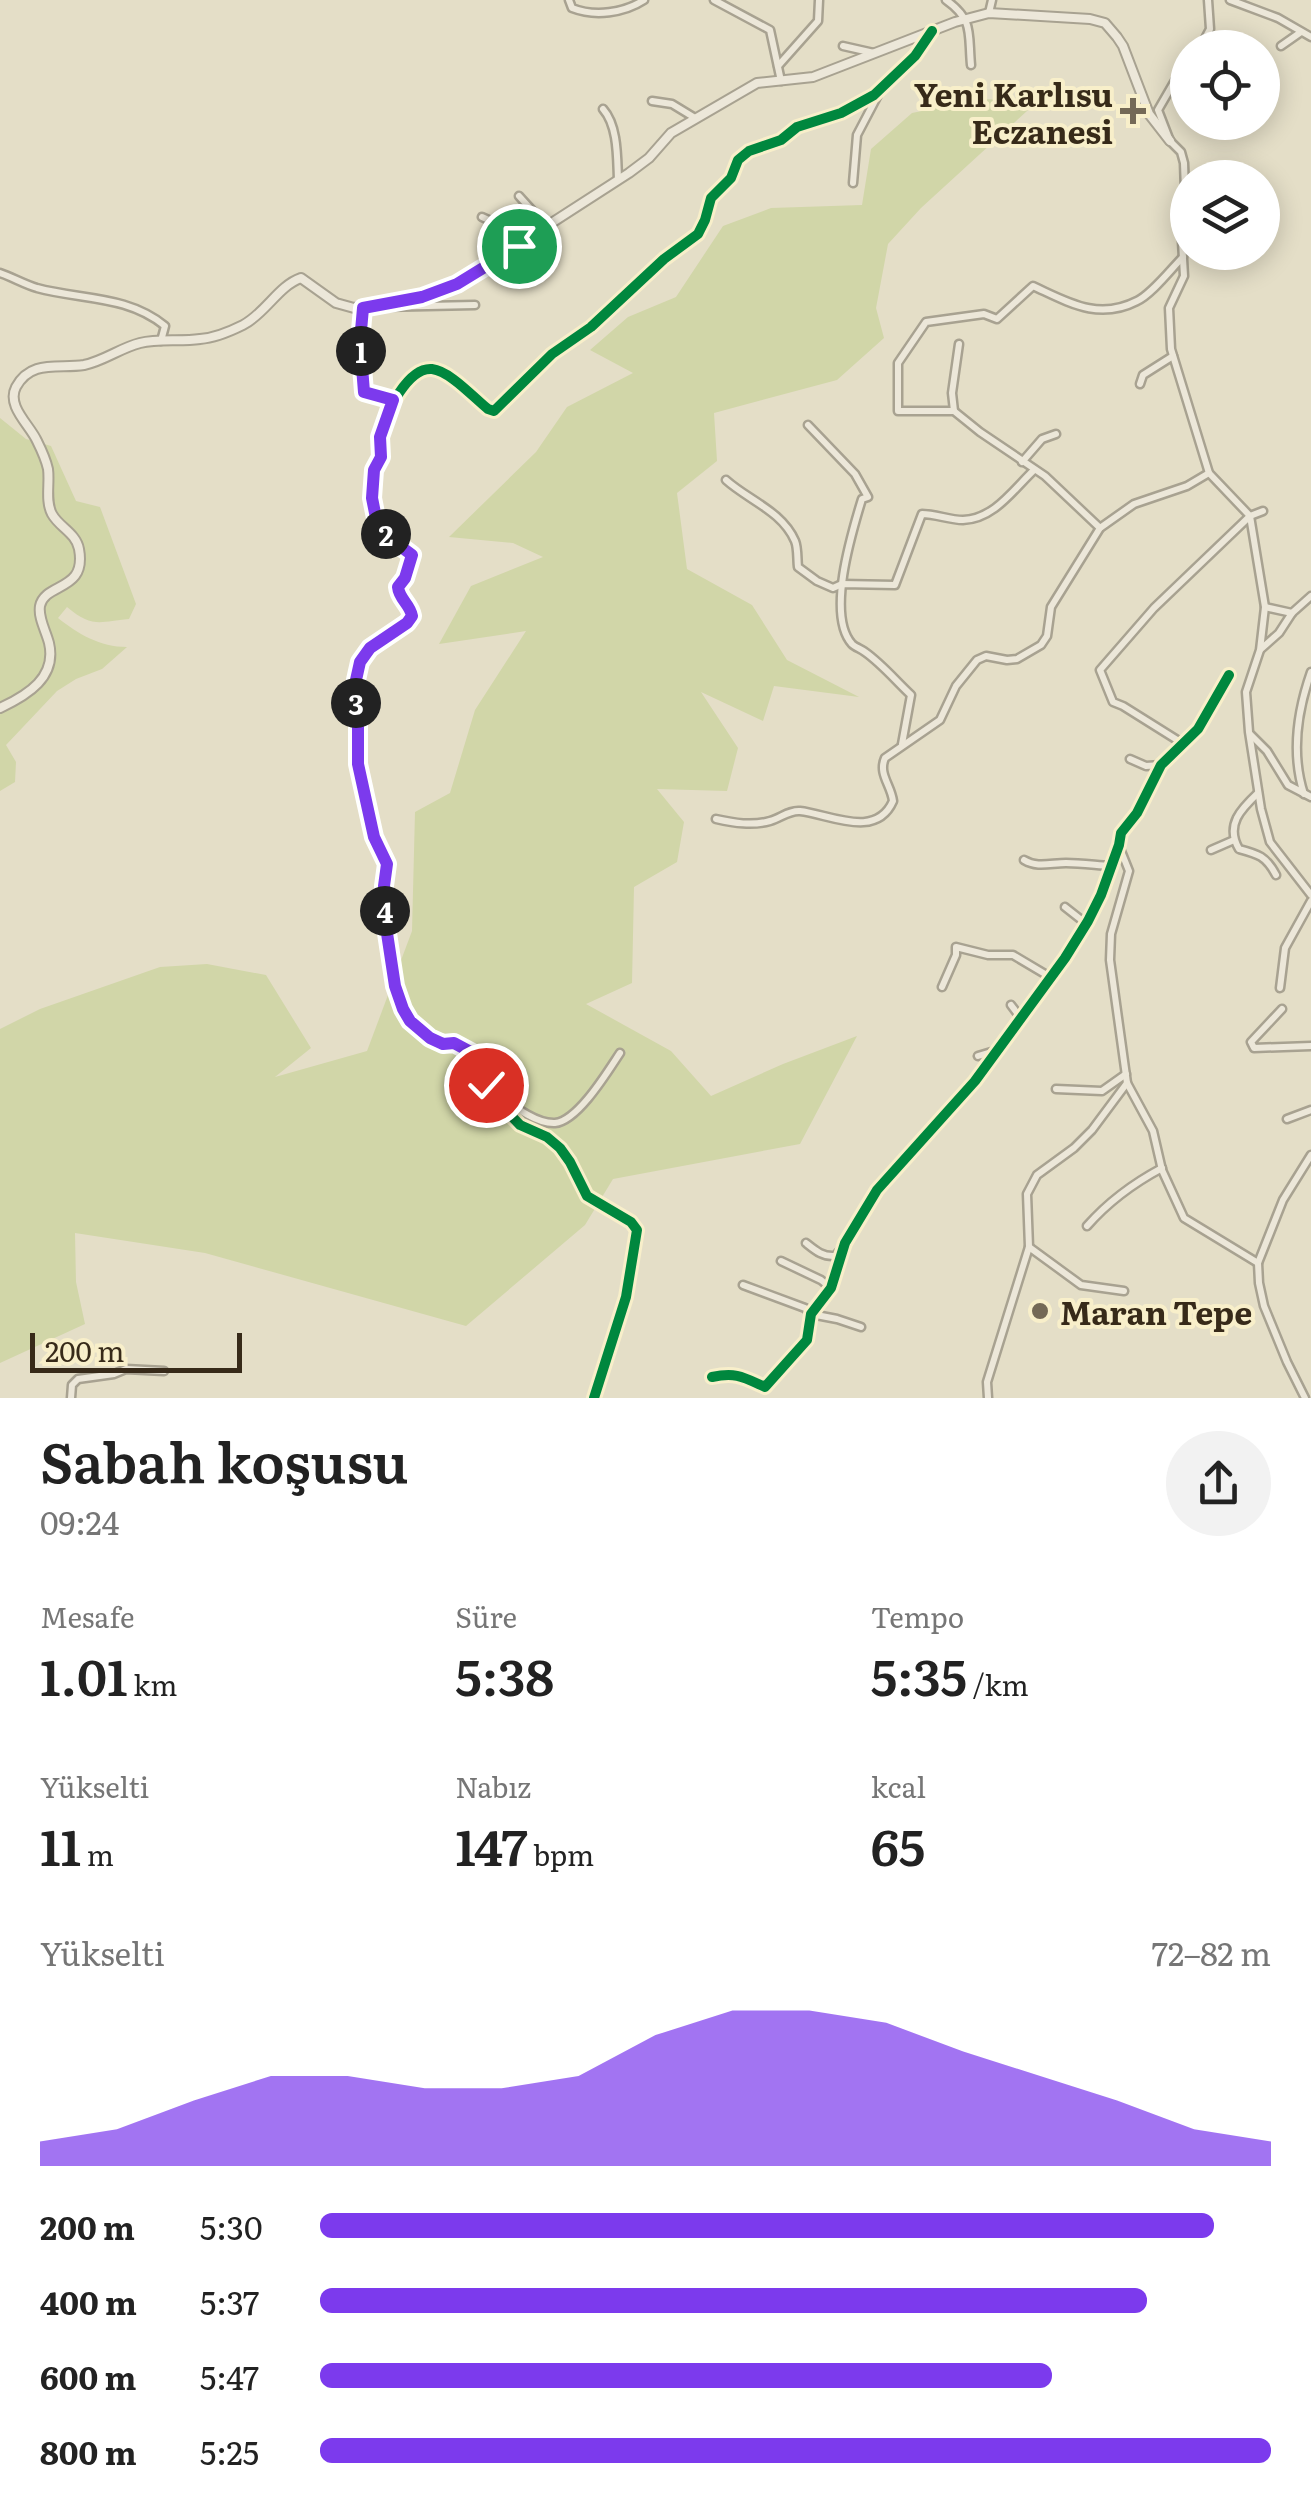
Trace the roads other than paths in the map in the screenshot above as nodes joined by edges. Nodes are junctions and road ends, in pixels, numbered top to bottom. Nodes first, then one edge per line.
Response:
1 (569, 0) edge
2 (644, 0) edge
3 (714, 0) edge
4 (820, 0) edge
5 (946, 0) edge
6 (992, 0) edge
7 (1208, 0) edge
8 (1230, 0) edge
9 (989, 13) junction
10 (966, 19) junction
11 (1209, 30) edge
12 (932, 31) junction
13 (1301, 32) junction
14 (1311, 37) edge
15 (844, 46) dead end
16 (1281, 46) dead end
17 (875, 53) junction
18 (971, 64) dead end
19 (777, 66) junction
20 (780, 81) junction
21 (882, 87) junction
22 (1170, 89) edge
23 (652, 101) dead end
24 (603, 108) dead end
25 (695, 118) junction
26 (1170, 141) junction
27 (1183, 160) edge
28 (618, 179) junction
29 (853, 183) dead end
30 (519, 196) dead end
31 (482, 217) dead end
32 (546, 227) junction
33 (519, 246) junction
34 (1170, 270) edge
35 (1184, 270) edge
36 (0, 272) edge
37 (475, 305) dead end
38 (363, 308) junction
39 (161, 340) junction
40 (960, 344) dead end
41 (1173, 356) junction
42 (1140, 384) dead end
43 (393, 400) junction
44 (954, 411) junction
45 (808, 425) dead end
46 (1056, 434) dead end
47 (1022, 462) junction
48 (1034, 470) junction
49 (1209, 473) junction
50 (726, 480) dead end
51 (1263, 511) dead end
52 (1250, 516) junction
53 (1100, 528) junction
54 (842, 584) junction
55 (1311, 596) edge
56 (1265, 607) junction
57 (1292, 613) junction
58 (1260, 650) junction
59 (1311, 672) edge
60 (1229, 674) dead end
61 (0, 708) edge
62 (1250, 735) junction
63 (1182, 743) junction
64 (902, 745) junction
65 (1130, 759) dead end
66 (1161, 765) junction
67 (1259, 792) junction
68 (1307, 795) edge
69 (716, 819) dead end
70 (1234, 840) junction
71 (1119, 845) junction
72 (1211, 850) dead end
73 (1024, 860) dead end
74 (1110, 866) junction
75 (1276, 875) dead end
76 (1311, 898) edge
77 (1065, 907) dead end
78 (1088, 921) junction
79 (1050, 977) junction
80 (942, 986) dead end
81 (1280, 988) dead end
82 (1012, 1006) dead end
83 (1282, 1009) dead end
84 (1024, 1016) junction
85 (1311, 1046) edge
86 (999, 1049) junction
87 (620, 1053) dead end
88 (978, 1056) dead end
89 (1127, 1078) junction
90 (486, 1085) junction
91 (1056, 1089) dead end
92 (1311, 1110) edge
93 (1287, 1120) dead end
94 (1311, 1154) edge
95 (1162, 1168) junction
96 (1086, 1226) dead end
97 (846, 1243) junction
98 (806, 1244) dead end
99 (1029, 1247) junction
100 (780, 1262) dead end
101 (1258, 1262) junction
102 (744, 1285) dead end
103 (832, 1288) junction
104 (1124, 1291) dead end
105 (812, 1314) junction
106 (861, 1327) dead end
107 (164, 1370) dead end
108 (712, 1377) dead end
109 (70, 1398) edge
110 (594, 1398) edge
111 (988, 1398) edge
112 (1305, 1398) edge

1 - 2 street
3 - 19 street
4 - 19 street
5 - 10 street
6 - 9 street
7 - 11 street
8 - 13 street
9 - 10 street
9 - 26 street
10 - 12 street
10 - 18 street
12 - 17 street
12 - 21 street
13 - 14 street
13 - 16 street
15 - 17 street
17 - 20 street
19 - 20 street
20 - 25 street
21 - 29 street
21 - 43 street
22 - 26 street
23 - 25 street
24 - 28 street
25 - 28 street
26 - 27 street
28 - 32 street
30 - 32 street
31 - 33 street
32 - 33 street
33 - 38 street
34 - 44 street
35 - 41 street
36 - 39 street
37 - 38 street
38 - 39 street
38 - 43 street
39 - 61 street
40 - 44 street
41 - 42 street
41 - 49 street
43 - 90 street
44 - 47 street
45 - 54 street
46 - 47 street
47 - 48 street
48 - 53 street
48 - 54 street
49 - 52 street
49 - 53 street
50 - 54 street
51 - 52 street
52 - 56 street
52 - 63 street
53 - 64 street
54 - 64 street
55 - 57 street
56 - 57 street
56 - 58 street
57 - 58 street
58 - 62 street
59 - 68 street
60 - 63 street
62 - 67 street
62 - 68 street
63 - 66 street
64 - 69 street
65 - 66 street
66 - 71 street
67 - 70 street
67 - 76 street
70 - 72 street
70 - 75 street
71 - 74 street
71 - 89 street
73 - 74 street
74 - 78 street
76 - 81 street
77 - 78 street
78 - 79 street
79 - 80 street
79 - 84 street
82 - 84 street
83 - 85 street
84 - 86 street
86 - 88 street
86 - 97 street
87 - 90 street
89 - 91 street
89 - 95 street
89 - 99 street
90 - 110 street
92 - 93 street
94 - 101 street
95 - 96 street
95 - 101 street
97 - 98 street
97 - 103 street
99 - 104 street
99 - 111 street
100 - 103 street
101 - 112 street
102 - 105 street
103 - 105 street
105 - 106 street
105 - 108 street
107 - 109 street

